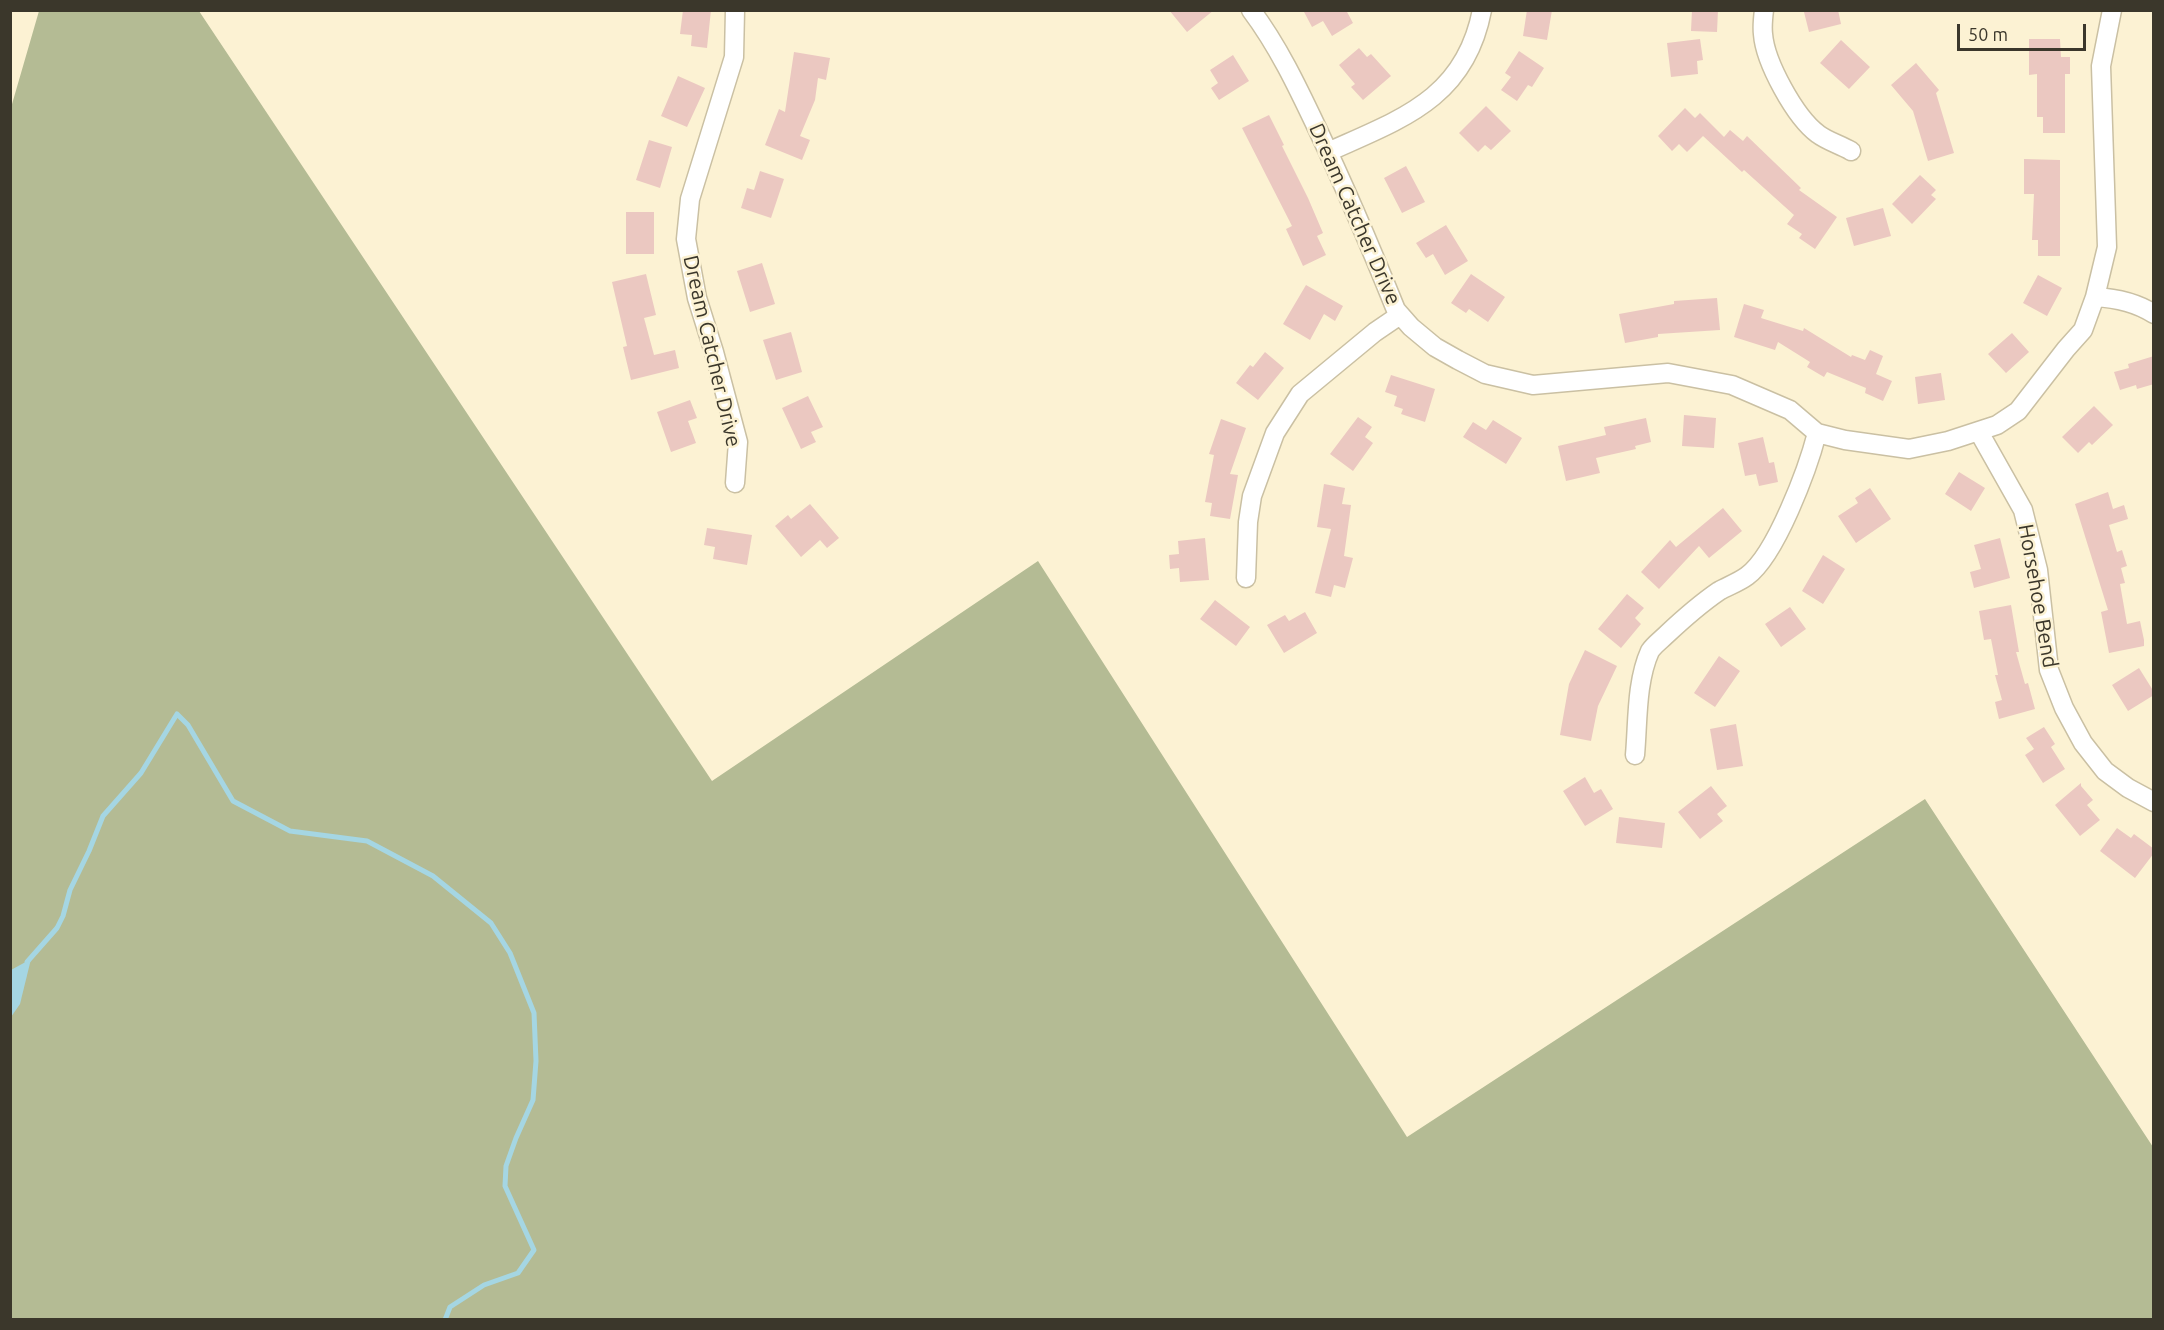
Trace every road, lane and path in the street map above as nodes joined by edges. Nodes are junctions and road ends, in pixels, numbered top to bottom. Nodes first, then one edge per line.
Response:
1 (735, 10) edge
2 (1251, 10) edge
3 (1482, 10) edge
4 (1764, 10) edge
5 (2112, 10) edge
6 (1851, 150) dead end
7 (1328, 152) junction
8 (2095, 297) junction
9 (2154, 314) edge
10 (1400, 315) junction
11 (1980, 432) junction
12 (1816, 433) junction
13 (735, 483) dead end
14 (1246, 578) dead end
15 (1635, 755) dead end
16 (2154, 802) edge

1 - 13 street, Dream Catcher Drive
2 - 7 street, Dream Catcher Drive
3 - 7 street
4 - 6 street
5 - 8 street, Dream Catcher Drive
7 - 10 street, Dream Catcher Drive
8 - 9 street
8 - 11 street, Dream Catcher Drive
10 - 12 street, Dream Catcher Drive
10 - 14 street
11 - 12 street, Dream Catcher Drive
11 - 16 street, Horsehoe Bend
12 - 15 street

